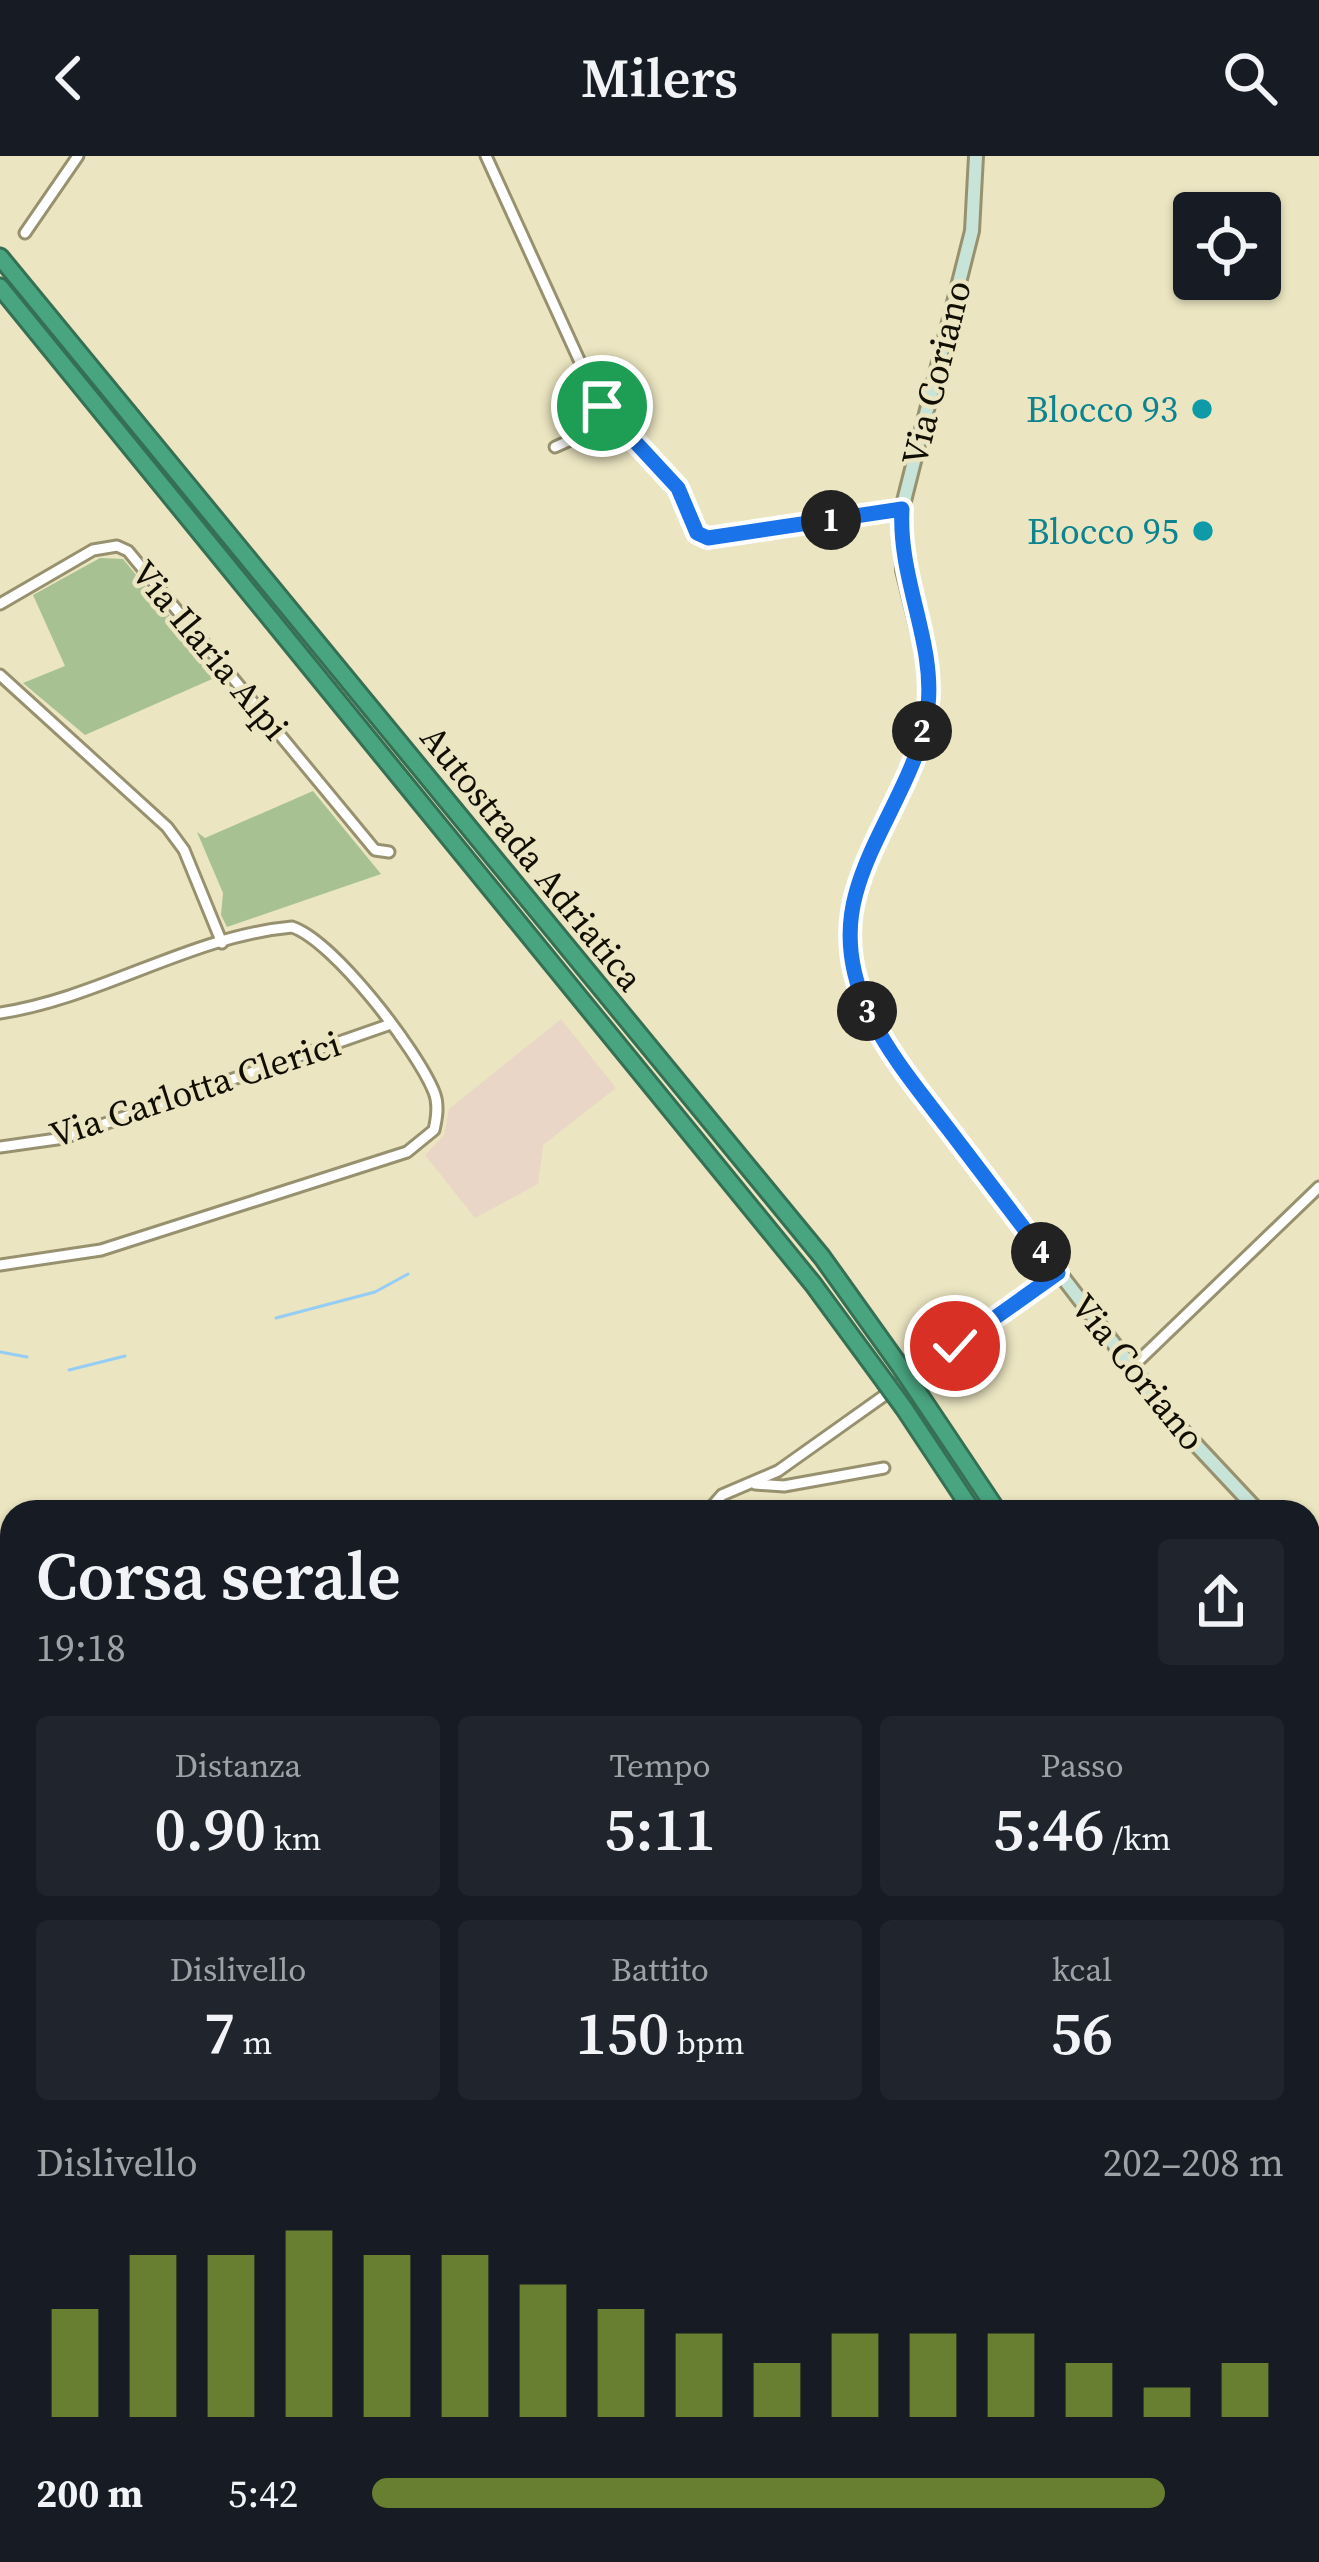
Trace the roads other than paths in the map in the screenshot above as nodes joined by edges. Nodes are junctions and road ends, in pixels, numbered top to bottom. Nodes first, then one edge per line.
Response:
1 (78, 156) edge
2 (486, 156) edge
3 (976, 156) edge
4 (25, 233) dead end
5 (0, 257) edge
6 (0, 287) edge
7 (613, 421) junction
8 (554, 447) dead end
9 (902, 509) junction
10 (0, 604) edge
11 (0, 675) edge
12 (389, 852) dead end
13 (222, 943) junction
14 (0, 1013) edge
15 (388, 1025) junction
16 (0, 1147) edge
17 (1319, 1186) edge
18 (0, 1265) edge
19 (1058, 1273) junction
20 (1132, 1367) junction
21 (884, 1468) dead end
22 (754, 1484) junction
23 (718, 1500) edge
24 (966, 1500) edge
25 (990, 1500) edge
26 (1248, 1500) edge

1 - 4 street
2 - 7 street
3 - 9 main road, Via Coriano
5 - 25 highway, Autostrada Adriatica, bridge
6 - 24 highway, Autostrada Adriatica, bridge
7 - 8 street
7 - 9 street
9 - 19 main road, Via Coriano
10 - 12 street, Via Ilaria Alpi
11 - 13 street
13 - 14 street
13 - 15 street
15 - 16 street, Via Carlotta Clerici
15 - 18 street
17 - 20 street
19 - 20 main road, Via Coriano
19 - 22 street
20 - 26 main road, Via Coriano
21 - 22 street
22 - 23 street

